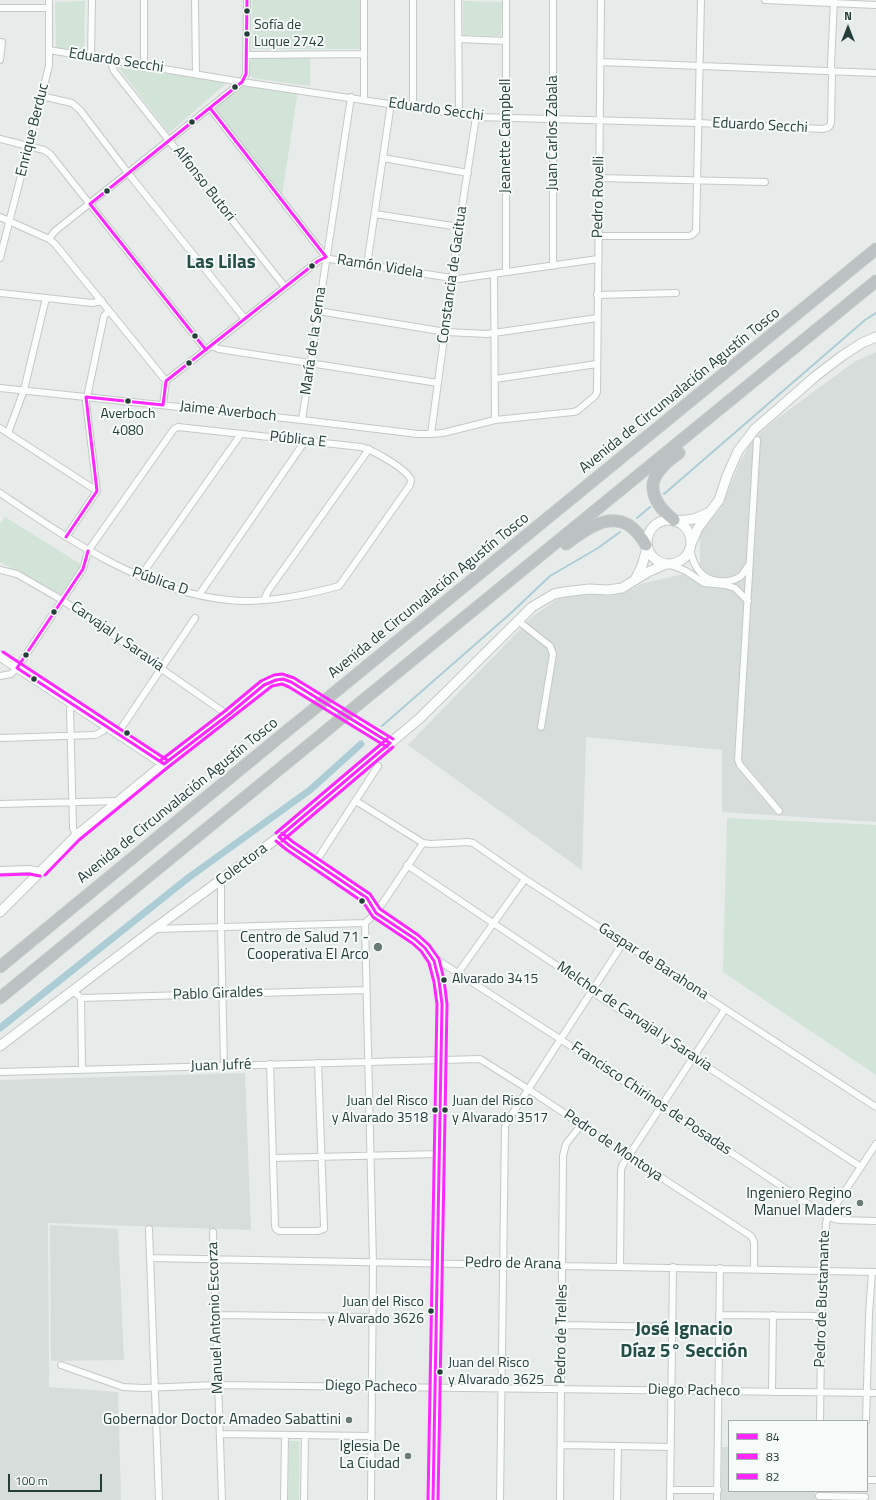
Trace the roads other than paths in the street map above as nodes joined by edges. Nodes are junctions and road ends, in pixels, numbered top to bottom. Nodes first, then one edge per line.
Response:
1 (8, 0) edge
2 (49, 0) edge
3 (92, 0) edge
4 (144, 0) edge
5 (195, 0) edge
6 (247, 0) edge
7 (364, 0) edge
8 (413, 0) edge
9 (458, 0) edge
10 (506, 0) edge
11 (553, 0) edge
12 (601, 0) edge
13 (701, 0) edge
14 (765, 0) edge
15 (834, 1) edge
16 (876, 5) edge
17 (0, 8) edge
18 (8, 8) junction
19 (49, 8) junction
20 (458, 39) junction
21 (506, 41) junction
22 (2, 42) dead end
23 (49, 50) junction
24 (363, 54) junction
25 (246, 55) junction
26 (91, 58) junction
27 (0, 60) edge
28 (110, 61) junction
29 (600, 62) junction
30 (144, 66) junction
31 (700, 66) junction
32 (832, 72) junction
33 (876, 73) edge
34 (196, 74) junction
35 (242, 82) junction
36 (41, 96) junction
37 (351, 97) junction
38 (364, 99) junction
39 (391, 104) junction
40 (413, 107) junction
41 (210, 108) junction
42 (459, 114) junction
43 (476, 116) junction
44 (507, 118) junction
45 (554, 119) junction
46 (600, 120) junction
47 (698, 123) junction
48 (0, 139) edge
49 (169, 140) junction
50 (29, 146) junction
51 (383, 158) junction
52 (128, 173) junction
53 (468, 173) junction
54 (599, 178) junction
55 (697, 181) junction
56 (765, 182) dead end
57 (90, 204) junction
58 (375, 214) junction
59 (0, 217) edge
60 (9, 221) junction
61 (459, 227) junction
62 (598, 236) junction
63 (49, 239) junction
64 (876, 241) edge
65 (876, 249) edge
66 (326, 257) junction
67 (0, 258) edge
68 (598, 259) junction
69 (367, 265) junction
70 (553, 266) junction
71 (506, 272) junction
72 (494, 274) junction
73 (452, 278) junction
74 (875, 281) edge
75 (285, 286) junction
76 (0, 293) edge
77 (676, 293) dead end
78 (597, 295) junction
79 (820, 296) junction
80 (46, 298) junction
81 (102, 301) junction
82 (852, 301) junction
83 (109, 311) junction
84 (318, 311) junction
85 (597, 318) junction
86 (245, 319) junction
87 (446, 332) junction
88 (495, 333) junction
89 (876, 338) edge
90 (208, 348) junction
91 (311, 363) junction
92 (597, 364) junction
93 (495, 379) junction
94 (166, 381) junction
95 (438, 383) junction
96 (0, 388) edge
97 (24, 390) junction
98 (596, 394) joint
99 (86, 397) junction
100 (163, 405) junction
101 (302, 420) junction
102 (495, 420) junction
103 (0, 428) edge
104 (8, 433) junction
105 (241, 434) junction
106 (431, 434) junction
107 (758, 440) dead end
108 (305, 441) junction
109 (369, 449) junction
110 (97, 491) junction
111 (0, 494) edge
112 (711, 511) junction
113 (675, 521) junction
114 (66, 537) junction
115 (646, 546) junction
116 (690, 547) junction
117 (88, 551) junction
118 (749, 564) junction
119 (668, 565) junction
120 (0, 570) edge
121 (140, 577) junction
122 (634, 582) junction
123 (339, 586) joint
124 (199, 595) junction
125 (488, 598) junction
126 (62, 600) junction
127 (264, 600) junction
128 (748, 601) junction
129 (195, 618) dead end
130 (517, 620) junction
131 (0, 656) edge
132 (17, 668) junction
133 (162, 668) junction
134 (0, 676) edge
135 (72, 704) junction
136 (228, 715) junction
137 (107, 726) junction
138 (541, 727) dead end
139 (118, 733) junction
140 (71, 735) junction
141 (0, 738) edge
142 (390, 743) junction
143 (164, 764) junction
144 (378, 766) dead end
145 (356, 800) junction
146 (119, 801) junction
147 (72, 802) junction
148 (0, 804) edge
149 (779, 812) dead end
150 (76, 836) junction
151 (279, 837) junction
152 (423, 843) junction
153 (315, 864) junction
154 (407, 865) junction
155 (0, 870) edge
156 (41, 871) junction
157 (525, 879) junction
158 (221, 880) junction
159 (0, 912) edge
160 (376, 913) junction
161 (365, 923) junction
162 (493, 923) junction
163 (221, 927) junction
164 (154, 929) junction
165 (623, 943) junction
166 (432, 956) junction
167 (0, 966) edge
168 (458, 973) junction
169 (366, 990) junction
170 (592, 990) junction
171 (73, 991) junction
172 (222, 994) junction
173 (0, 998) edge
174 (81, 998) junction
175 (725, 1009) junction
176 (560, 1039) junction
177 (0, 1046) edge
178 (695, 1057) junction
179 (441, 1060) junction
180 (367, 1062) junction
181 (318, 1063) junction
182 (270, 1064) junction
183 (224, 1066) junction
184 (82, 1069) junction
185 (0, 1072) edge
186 (528, 1089) junction
187 (662, 1107) junction
188 (876, 1107) edge
189 (581, 1125) junction
190 (876, 1144) edge
191 (439, 1154) junction
192 (322, 1156) junction
193 (370, 1156) junction
194 (628, 1156) junction
195 (274, 1158) junction
196 (861, 1167) junction
197 (828, 1217) junction
198 (876, 1221) edge
199 (149, 1229) dead end
200 (213, 1232) dead end
201 (150, 1258) junction
202 (214, 1259) junction
203 (373, 1262) junction
204 (438, 1263) junction
205 (503, 1264) junction
206 (563, 1265) junction
207 (620, 1266) junction
208 (673, 1267) junction
209 (720, 1268) junction
210 (754, 1269) junction
211 (823, 1270) junction
212 (874, 1272) edge
213 (216, 1315) junction
214 (720, 1315) junction
215 (772, 1315) junction
216 (821, 1316) junction
217 (373, 1317) junction
218 (562, 1326) junction
219 (672, 1327) junction
220 (61, 1366) dead end
221 (218, 1385) junction
222 (156, 1386) junction
223 (372, 1387) junction
224 (435, 1388) junction
225 (502, 1389) junction
226 (562, 1390) junction
227 (671, 1391) junction
228 (719, 1391) junction
229 (772, 1392) junction
230 (820, 1393) junction
231 (866, 1393) junction
232 (876, 1393) edge
233 (820, 1420) edge
234 (866, 1420) edge
235 (220, 1434) junction
236 (285, 1435) junction
237 (305, 1435) junction
238 (371, 1436) junction
239 (561, 1446) junction
240 (618, 1446) junction
241 (671, 1447) junction
242 (670, 1490) junction
243 (718, 1490) junction
244 (819, 1496) edge
245 (865, 1496) edge
246 (160, 1500) edge
247 (222, 1500) edge
248 (284, 1500) edge
249 (304, 1500) edge
250 (371, 1500) edge
251 (433, 1500) edge
252 (500, 1500) edge
253 (560, 1500) edge
254 (617, 1500) edge
255 (670, 1500) edge
256 (717, 1500) edge

1 - 18 street
2 - 19 street, Enrique Berduc
3 - 26 street
4 - 30 street
5 - 34 street
6 - 25 street
7 - 24 street
8 - 40 street
9 - 20 street
10 - 21 street, Jeanette Campbell
11 - 45 street, Juan Carlos Zabala
12 - 29 street, Pedro Rovelli
13 - 31 street
14 - 15 street
15 - 16 street
15 - 32 street
17 - 18 street
18 - 19 street
19 - 23 street, Enrique Berduc
20 - 21 street
20 - 42 street
21 - 44 street, Jeanette Campbell
22 - 27 street
23 - 26 street, Eduardo Secchi
23 - 36 street, Enrique Berduc
24 - 25 street
24 - 38 street
25 - 35 street
26 - 28 street, Eduardo Secchi
28 - 30 street, Eduardo Secchi
28 - 49 street, Alfonso Butori
29 - 31 street
29 - 46 street, Pedro Rovelli
30 - 34 street, Eduardo Secchi
31 - 32 street
31 - 47 street
32 - 33 street
32 - 47 street, Eduardo Secchi
34 - 35 street, Eduardo Secchi
35 - 37 street, Eduardo Secchi
35 - 41 street
36 - 50 street, Enrique Berduc
36 - 52 street
37 - 38 street, Eduardo Secchi
37 - 66 street, María de la Serna
38 - 39 street, Eduardo Secchi
39 - 40 street, Eduardo Secchi
39 - 51 street
40 - 42 street, Eduardo Secchi
41 - 49 street
41 - 66 street, Ramón Videla
42 - 43 street, Eduardo Secchi
43 - 44 street, Eduardo Secchi
43 - 53 street, Constancia de Gacitua
44 - 45 street, Eduardo Secchi
44 - 71 street, Jeanette Campbell
45 - 46 street, Eduardo Secchi
45 - 70 street, Juan Carlos Zabala
46 - 47 street, Eduardo Secchi
46 - 54 street, Pedro Rovelli
47 - 55 street
48 - 50 street
49 - 52 street
49 - 75 street, Alfonso Butori
50 - 57 street
50 - 60 street, Enrique Berduc
51 - 53 street
51 - 58 street
52 - 57 street
52 - 86 street
53 - 61 street, Constancia de Gacitua
54 - 55 street
54 - 62 street, Pedro Rovelli
55 - 56 street
55 - 62 street
57 - 63 street
57 - 90 street
58 - 61 street
58 - 69 street
59 - 60 street
60 - 63 street
60 - 67 street, Enrique Berduc
61 - 73 street, Constancia de Gacitua
62 - 68 street, Pedro Rovelli
63 - 81 street
64 - 79 highway
65 - 79 highway, Avenida de Circunvalación Agustín Tosco
66 - 69 street, Ramón Videla
66 - 75 street
66 - 84 street, María de la Serna
68 - 70 street, Ramón Videla
68 - 78 street, Pedro Rovelli
69 - 73 street, Ramón Videla
70 - 71 street, Ramón Videla
71 - 72 street, Ramón Videla
72 - 73 street, Ramón Videla
72 - 88 street
73 - 87 street, Constancia de Gacitua
74 - 82 highway
75 - 86 street
76 - 80 street
77 - 78 street
78 - 85 street, Pedro Rovelli
79 - 167 highway, Avenida de Circunvalación Agustín Tosco, bridge
80 - 81 street
80 - 97 street
81 - 83 street
82 - 113 highway
82 - 125 highway
83 - 94 street
83 - 99 street
84 - 87 street
84 - 91 street, María de la Serna
85 - 88 street
85 - 92 street, Pedro Rovelli
86 - 90 street
87 - 88 street
87 - 95 street, Constancia de Gacitua
88 - 93 street
89 - 112 main road
90 - 91 street
90 - 94 street
91 - 95 street
91 - 101 street, María de la Serna
92 - 93 street
92 - 98 street, Pedro Rovelli
93 - 102 street
94 - 100 street
95 - 106 street, Constancia de Gacitua
96 - 97 street, Jaime Averboch
97 - 99 street, Jaime Averboch
97 - 104 street
98 - 102 street, Jaime Averboch
99 - 100 street, Jaime Averboch
99 - 110 street
100 - 101 street, Jaime Averboch
101 - 106 street, Jaime Averboch
102 - 106 street, Jaime Averboch
103 - 104 street
104 - 110 street
105 - 108 street, Pública E
105 - 117 street, Pública E
105 - 121 street
107 - 118 street
108 - 109 street, Pública E
108 - 124 street
109 - 123 street, Pública E
109 - 127 street
110 - 114 street
111 - 114 street, Pública D
112 - 113 main road
112 - 116 main road
113 - 115 main road
113 - 116 main road
114 - 117 street, Pública D
115 - 119 main road
115 - 122 main road
115 - 125 highway
116 - 118 street
116 - 119 main road
117 - 121 street, Pública D
117 - 126 street
118 - 128 street
119 - 122 main road, Colectora
119 - 128 street
120 - 126 street, Carvajal y Saravia
121 - 124 street, Pública D
122 - 130 main road, Colectora
123 - 127 street, Pública D
124 - 127 street, Pública D
125 - 173 highway, bridge
126 - 132 street
126 - 133 street, Carvajal y Saravia
128 - 149 street
129 - 133 street
130 - 138 street
130 - 142 main road, Colectora
131 - 132 main road
132 - 134 street
132 - 135 main road
133 - 136 street, Carvajal y Saravia
133 - 139 street
135 - 137 main road
135 - 140 street
136 - 142 main road
136 - 143 main road
137 - 139 main road
137 - 140 street
139 - 143 main road
140 - 141 street
140 - 147 street
142 - 151 main road, Colectora
143 - 146 main road
144 - 145 street
145 - 152 street
145 - 153 street
146 - 147 street
146 - 150 main road
147 - 148 street
147 - 150 street
150 - 156 main road
151 - 153 main road
151 - 158 main road, Colectora
152 - 154 street
152 - 157 street, Gaspar de Barahona
153 - 160 main road
154 - 160 street
154 - 162 street, Melchor de Carvajal y Saravia
155 - 156 street
156 - 159 main road
157 - 162 street
157 - 165 street, Gaspar de Barahona
158 - 163 street
158 - 164 main road, Colectora
160 - 161 street
160 - 166 main road
161 - 163 street
161 - 169 street
162 - 168 street
162 - 170 street, Melchor de Carvajal y Saravia
163 - 164 street
163 - 172 street
164 - 171 main road, Colectora
165 - 170 street
165 - 175 street, Gaspar de Barahona
166 - 168 street, Francisco Chirinos de Posadas
166 - 179 main road
168 - 176 street, Francisco Chirinos de Posadas
169 - 172 street, Pablo Giraldes
169 - 180 street
170 - 176 street
170 - 178 street, Melchor de Carvajal y Saravia
171 - 174 street
171 - 177 main road, Colectora
172 - 174 street, Pablo Giraldes
172 - 183 street
174 - 184 street
175 - 178 street
175 - 188 street, Gaspar de Barahona
176 - 186 street
176 - 187 street, Francisco Chirinos de Posadas
178 - 187 street
178 - 196 street, Melchor de Carvajal y Saravia
179 - 180 street, Juan Jufré
179 - 186 street, Pedro de Montoya
179 - 191 main road
180 - 181 street, Juan Jufré
180 - 193 street
181 - 182 street, Juan Jufré
181 - 192 street
182 - 183 street, Juan Jufré
182 - 195 street
183 - 184 street, Juan Jufré
184 - 185 street, Juan Jufré
186 - 189 street, Pedro de Montoya
186 - 205 street
187 - 194 street
187 - 197 street, Francisco Chirinos de Posadas
189 - 194 street, Pedro de Montoya
189 - 206 street, Pedro de Trelles
190 - 196 street, Pedro de Bustamante
191 - 193 street
191 - 204 main road
192 - 193 street
192 - 195 street
192 - 195 street
193 - 203 street
194 - 207 street
194 - 210 street, Pedro de Montoya
196 - 197 street, Pedro de Bustamante
197 - 198 street, Francisco Chirinos de Posadas
197 - 211 street, Pedro de Bustamante
199 - 201 street
200 - 202 street, Manuel Antonio Escorza
201 - 202 street, Pedro de Arana
201 - 222 street
202 - 203 street, Pedro de Arana
202 - 213 street, Manuel Antonio Escorza
203 - 204 street, Pedro de Arana
203 - 217 street
204 - 205 street, Pedro de Arana
204 - 224 main road
205 - 206 street, Pedro de Arana
205 - 225 street
206 - 207 street, Pedro de Arana
206 - 218 street, Pedro de Trelles
207 - 208 street, Pedro de Arana
208 - 209 street, Pedro de Arana
208 - 219 street
209 - 210 street, Pedro de Arana
209 - 214 street
210 - 211 street, Pedro de Arana
211 - 212 street, Pedro de Arana
211 - 216 street, Pedro de Bustamante
212 - 231 street
213 - 217 street
213 - 221 street, Manuel Antonio Escorza
214 - 215 street
214 - 228 street
215 - 216 street
215 - 229 street
216 - 230 street, Pedro de Bustamante
217 - 223 street
218 - 219 street
218 - 226 street, Pedro de Trelles
219 - 227 street
220 - 222 street, Diego Pacheco
221 - 222 street, Diego Pacheco
221 - 223 street, Diego Pacheco
221 - 235 street, Manuel Antonio Escorza
222 - 246 street
223 - 224 street, Diego Pacheco
223 - 238 street
224 - 225 street, Diego Pacheco
224 - 251 main road
225 - 226 street, Diego Pacheco
225 - 252 street
226 - 227 street, Diego Pacheco
226 - 239 street, Pedro de Trelles
227 - 228 street, Diego Pacheco
227 - 241 street
228 - 229 street, Diego Pacheco
228 - 243 street
229 - 230 street, Diego Pacheco
230 - 231 street, Diego Pacheco
230 - 233 street, Pedro de Bustamante
231 - 232 street, Diego Pacheco
231 - 234 street
235 - 236 street
235 - 247 street, Manuel Antonio Escorza
236 - 237 street
236 - 248 street
237 - 238 street
237 - 249 street
238 - 250 street
239 - 240 street
239 - 253 street, Pedro de Trelles
240 - 241 street
240 - 254 street
241 - 242 street
242 - 243 street
242 - 255 street
243 - 256 street
244 - 245 street

